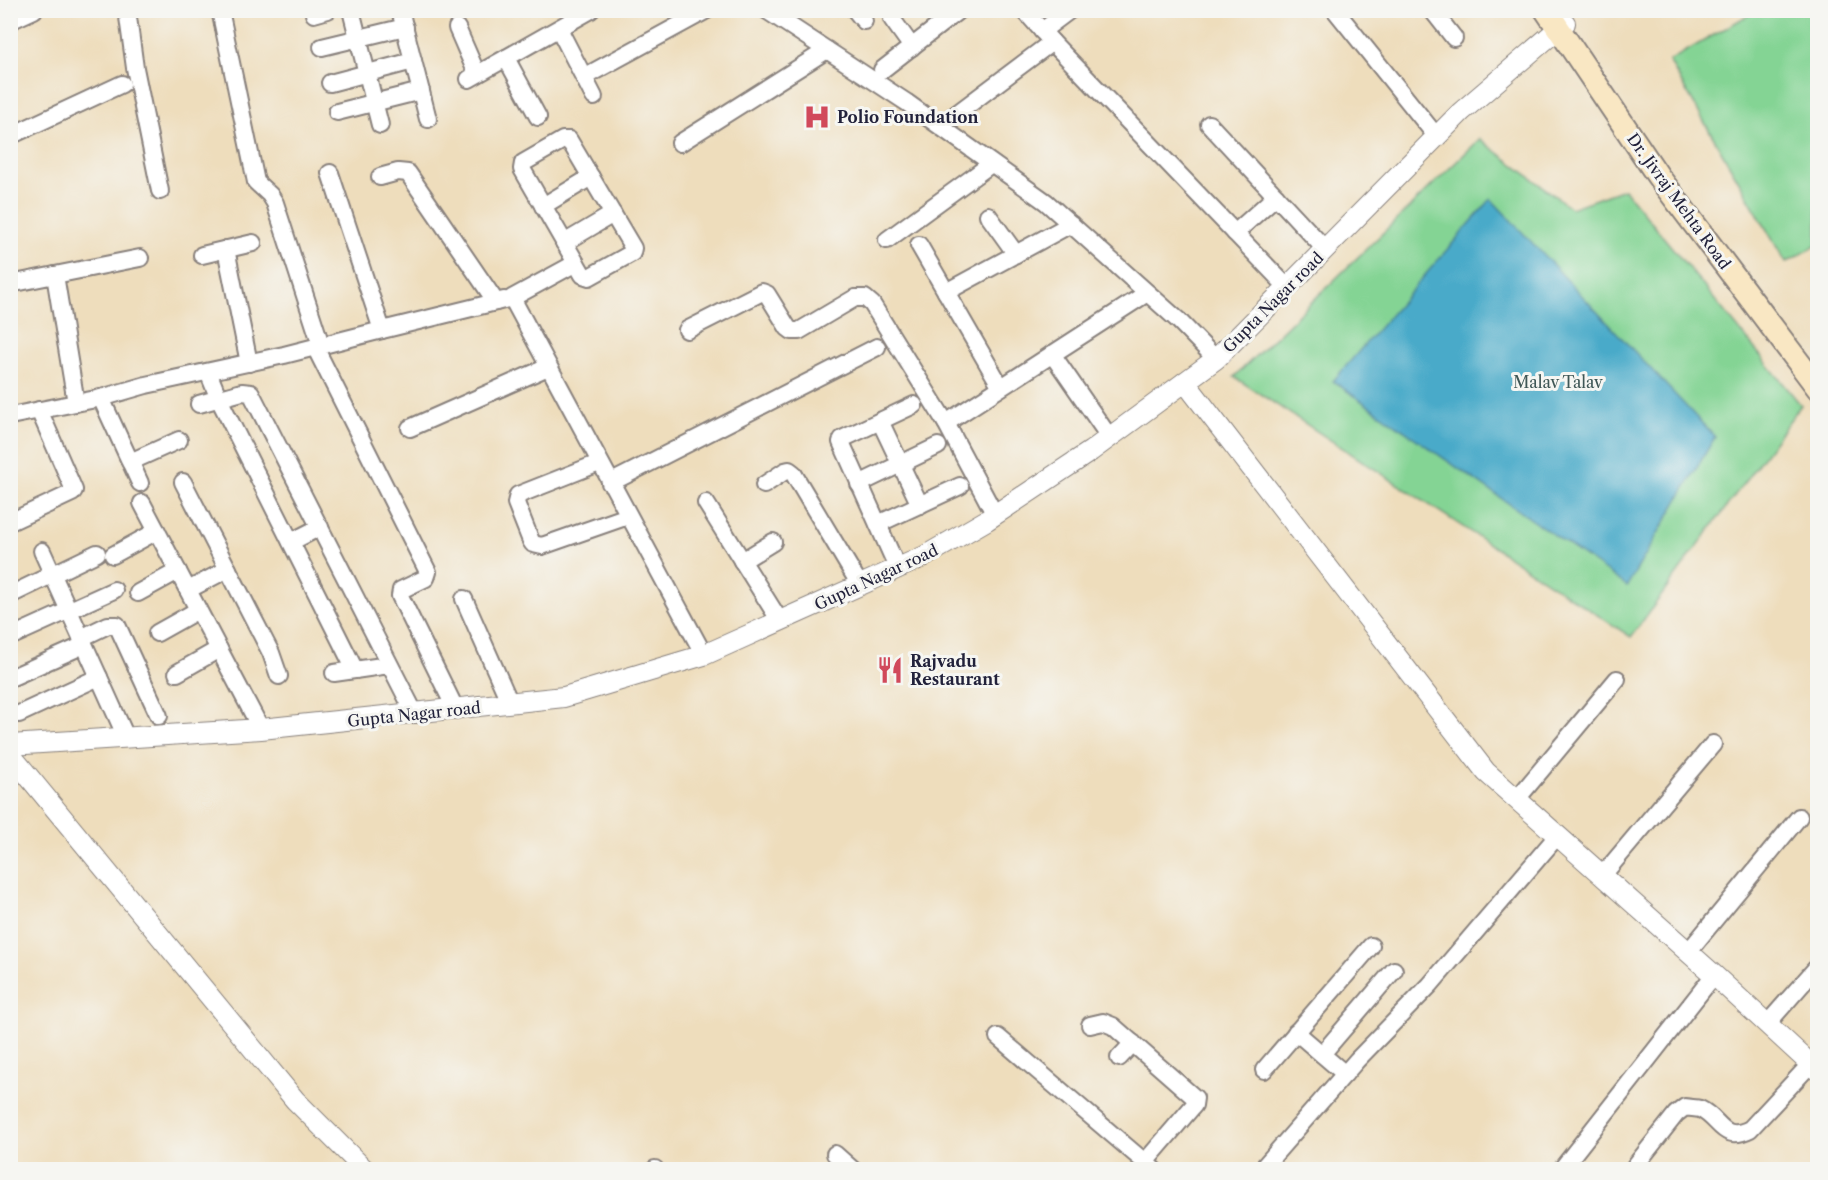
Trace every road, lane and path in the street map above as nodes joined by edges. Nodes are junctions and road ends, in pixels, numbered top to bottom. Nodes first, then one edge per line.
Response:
1 (34, 10) edge
2 (127, 10) edge
3 (220, 10) edge
4 (351, 10) edge
5 (400, 10) edge
6 (591, 10) edge
7 (707, 10) edge
8 (766, 10) edge
9 (1024, 10) edge
10 (1070, 10) edge
11 (1335, 10) edge
12 (1432, 10) edge
13 (955, 12) edge
14 (14, 17) edge
15 (1557, 18) edge
16 (892, 19) dead end
17 (405, 27) junction
18 (457, 28) dead end
19 (559, 29) junction
20 (1047, 37) junction
21 (1454, 38) dead end
22 (358, 39) junction
23 (322, 47) dead end
24 (912, 47) junction
25 (827, 50) junction
26 (506, 58) junction
27 (413, 61) junction
28 (882, 70) dead end
29 (367, 73) junction
30 (584, 77) junction
31 (330, 83) dead end
32 (123, 84) dead end
33 (421, 91) junction
34 (594, 97) dead end
35 (375, 103) junction
36 (338, 112) dead end
37 (538, 117) dead end
38 (951, 118) dead end
39 (428, 119) dead end
40 (1209, 124) dead end
41 (380, 125) dead end
42 (10, 136) edge
43 (1437, 137) junction
44 (680, 143) dead end
45 (991, 164) junction
46 (330, 172) dead end
47 (380, 177) dead end
48 (591, 177) junction
49 (160, 191) dead end
50 (1276, 196) junction
51 (543, 206) junction
52 (613, 214) junction
53 (988, 216) dead end
54 (1071, 224) junction
55 (1235, 233) junction
56 (887, 240) dead end
57 (253, 243) dead end
58 (564, 243) junction
59 (919, 245) dead end
60 (226, 249) junction
61 (1325, 249) junction
62 (1016, 254) junction
63 (202, 255) dead end
64 (140, 258) dead end
65 (576, 263) junction
66 (55, 275) junction
67 (10, 284) edge
68 (1287, 287) junction
69 (946, 292) junction
70 (1147, 292) junction
71 (504, 300) junction
72 (382, 330) junction
73 (687, 330) dead end
74 (318, 346) junction
75 (877, 346) dead end
76 (1052, 354) junction
77 (1216, 359) junction
78 (249, 363) junction
79 (548, 367) junction
80 (208, 372) junction
81 (1818, 372) edge
82 (1185, 382) junction
83 (1001, 387) junction
84 (1818, 388) edge
85 (101, 398) junction
86 (219, 399) junction
87 (76, 403) junction
88 (199, 404) dead end
89 (914, 405) dead end
90 (39, 410) junction
91 (10, 416) edge
92 (880, 421) junction
93 (946, 423) junction
94 (410, 428) dead end
95 (1110, 438) junction
96 (178, 440) dead end
97 (938, 446) dead end
98 (130, 462) junction
99 (599, 462) junction
100 (901, 464) junction
101 (183, 482) dead end
102 (140, 483) dead end
103 (610, 483) junction
104 (859, 484) junction
105 (764, 485) dead end
106 (960, 486) dead end
107 (142, 503) dead end
108 (706, 503) dead end
109 (920, 504) junction
110 (994, 515) junction
111 (628, 516) junction
112 (10, 522) edge
113 (878, 524) junction
114 (320, 528) junction
115 (157, 531) junction
116 (291, 542) junction
117 (773, 542) dead end
118 (42, 551) dead end
119 (742, 561) junction
120 (898, 568) junction
121 (228, 570) junction
122 (178, 571) junction
123 (53, 575) junction
124 (860, 585) junction
125 (114, 590) dead end
126 (188, 591) junction
127 (138, 593) dead end
128 (10, 596) edge
129 (464, 599) dead end
130 (198, 610) junction
131 (69, 611) junction
132 (780, 621) junction
133 (157, 633) dead end
134 (10, 637) edge
135 (83, 641) junction
136 (219, 649) junction
137 (704, 655) junction
138 (389, 665) junction
139 (355, 670) junction
140 (177, 673) dead end
141 (334, 673) dead end
142 (279, 676) dead end
143 (99, 677) junction
144 (10, 678) edge
145 (1617, 679) dead end
146 (510, 703) junction
147 (456, 710) junction
148 (19, 714) dead end
149 (414, 714) junction
150 (159, 716) dead end
151 (261, 729) junction
152 (126, 737) junction
153 (1713, 744) dead end
154 (10, 745) edge
155 (10, 754) edge
156 (1516, 799) junction
157 (1799, 817) dead end
158 (1558, 835) junction
159 (1602, 876) junction
160 (1371, 946) dead end
161 (1688, 952) junction
162 (1818, 966) edge
163 (1394, 970) dead end
164 (1714, 975) junction
165 (1767, 1024) junction
166 (1090, 1025) dead end
167 (1296, 1032) junction
168 (998, 1037) dead end
169 (1133, 1043) junction
170 (1322, 1054) junction
171 (1119, 1058) dead end
172 (1815, 1064) edge
173 (1264, 1070) dead end
174 (1345, 1074) junction
175 (835, 1154) dead end
176 (1150, 1166) edge
177 (1635, 1166) dead end
178 (364, 1169) edge
179 (853, 1170) edge
180 (1261, 1170) edge
181 (1561, 1170) edge

1 - 14 street
2 - 49 street
3 - 74 street
4 - 22 street
5 - 17 street
6 - 19 street
7 - 30 street
8 - 25 street
9 - 20 street
10 - 20 street
11 - 43 street
12 - 21 street
13 - 24 street
15 - 43 street, Gupta Nagar road
15 - 81 main road
15 - 84 main road, Dr. Jivraj Mehta Road
16 - 24 street
17 - 22 street
17 - 27 street
18 - 26 street
19 - 26 street
19 - 30 street
20 - 38 street
20 - 55 street
22 - 23 street
22 - 29 street
24 - 28 street
25 - 44 street
25 - 45 street
26 - 37 street
27 - 29 street
27 - 33 street
29 - 31 street
29 - 35 street
30 - 34 street
32 - 42 street
33 - 35 street
33 - 39 street
35 - 36 street
35 - 41 street
40 - 50 street
43 - 61 street, Gupta Nagar road
45 - 54 street
45 - 56 street
46 - 72 street
47 - 71 street
48 - 51 street
48 - 51 street
48 - 52 street
50 - 55 street
50 - 61 street
51 - 58 street
52 - 58 street
52 - 65 street
53 - 62 street
54 - 62 street
54 - 70 street
55 - 68 street
57 - 60 street
58 - 65 street
59 - 69 street
60 - 63 street
60 - 78 street
61 - 68 street, Gupta Nagar road
62 - 69 street
64 - 66 street
65 - 71 street
66 - 67 street
66 - 87 street
68 - 77 street, Gupta Nagar road
69 - 83 street
70 - 76 street
70 - 77 street
71 - 72 street
71 - 79 street
72 - 74 street
73 - 93 street
74 - 78 street
74 - 147 street
75 - 103 street
76 - 83 street
76 - 95 street
77 - 82 street, Gupta Nagar road
78 - 80 street
79 - 94 street
79 - 99 street
80 - 85 street
80 - 86 street
82 - 95 street, Gupta Nagar road
82 - 156 street
83 - 93 street
85 - 87 street
85 - 98 street
86 - 88 street
86 - 114 street
86 - 116 street
87 - 90 street
89 - 92 street
90 - 91 street
90 - 112 street
92 - 100 street
92 - 104 street
93 - 110 street
95 - 110 street, Gupta Nagar road
96 - 98 street
97 - 100 street
98 - 102 street
99 - 103 street
99 - 111 street
100 - 104 street
100 - 109 street
101 - 121 street
103 - 111 street
104 - 113 street
105 - 124 street
106 - 109 street
107 - 115 street
108 - 119 street
109 - 113 street
110 - 120 street, Gupta Nagar road
111 - 137 street
113 - 120 street
114 - 116 street
114 - 138 street
115 - 122 street
115 - 123 street
116 - 139 street
117 - 119 street
118 - 123 street
119 - 132 street
120 - 124 street, Gupta Nagar road
121 - 126 street
121 - 142 street
122 - 126 street
122 - 127 street
123 - 128 street
123 - 131 street
124 - 132 street, Gupta Nagar road
125 - 131 street
126 - 130 street
129 - 146 street
130 - 133 street
130 - 136 street
131 - 134 street
131 - 135 street
132 - 137 street, Gupta Nagar road
135 - 143 street
135 - 144 street
135 - 150 street
136 - 140 street
136 - 151 street
137 - 146 street, Gupta Nagar road
138 - 139 street
138 - 149 street
139 - 141 street
143 - 148 street
143 - 152 street
145 - 156 street
146 - 147 street, Gupta Nagar road
147 - 149 street, Gupta Nagar road
149 - 151 street, Gupta Nagar road
151 - 152 street, Gupta Nagar road
152 - 154 street, Gupta Nagar road
153 - 159 street
155 - 178 street
156 - 158 street
157 - 161 street
158 - 159 street
158 - 174 street
159 - 161 street
160 - 167 street
161 - 164 street
162 - 165 street
163 - 170 street
164 - 165 street
164 - 181 street
165 - 172 street
166 - 169 street
167 - 170 street
167 - 173 street
168 - 176 street
169 - 171 street
169 - 176 street
170 - 174 street
172 - 177 street
174 - 180 street
175 - 179 street

